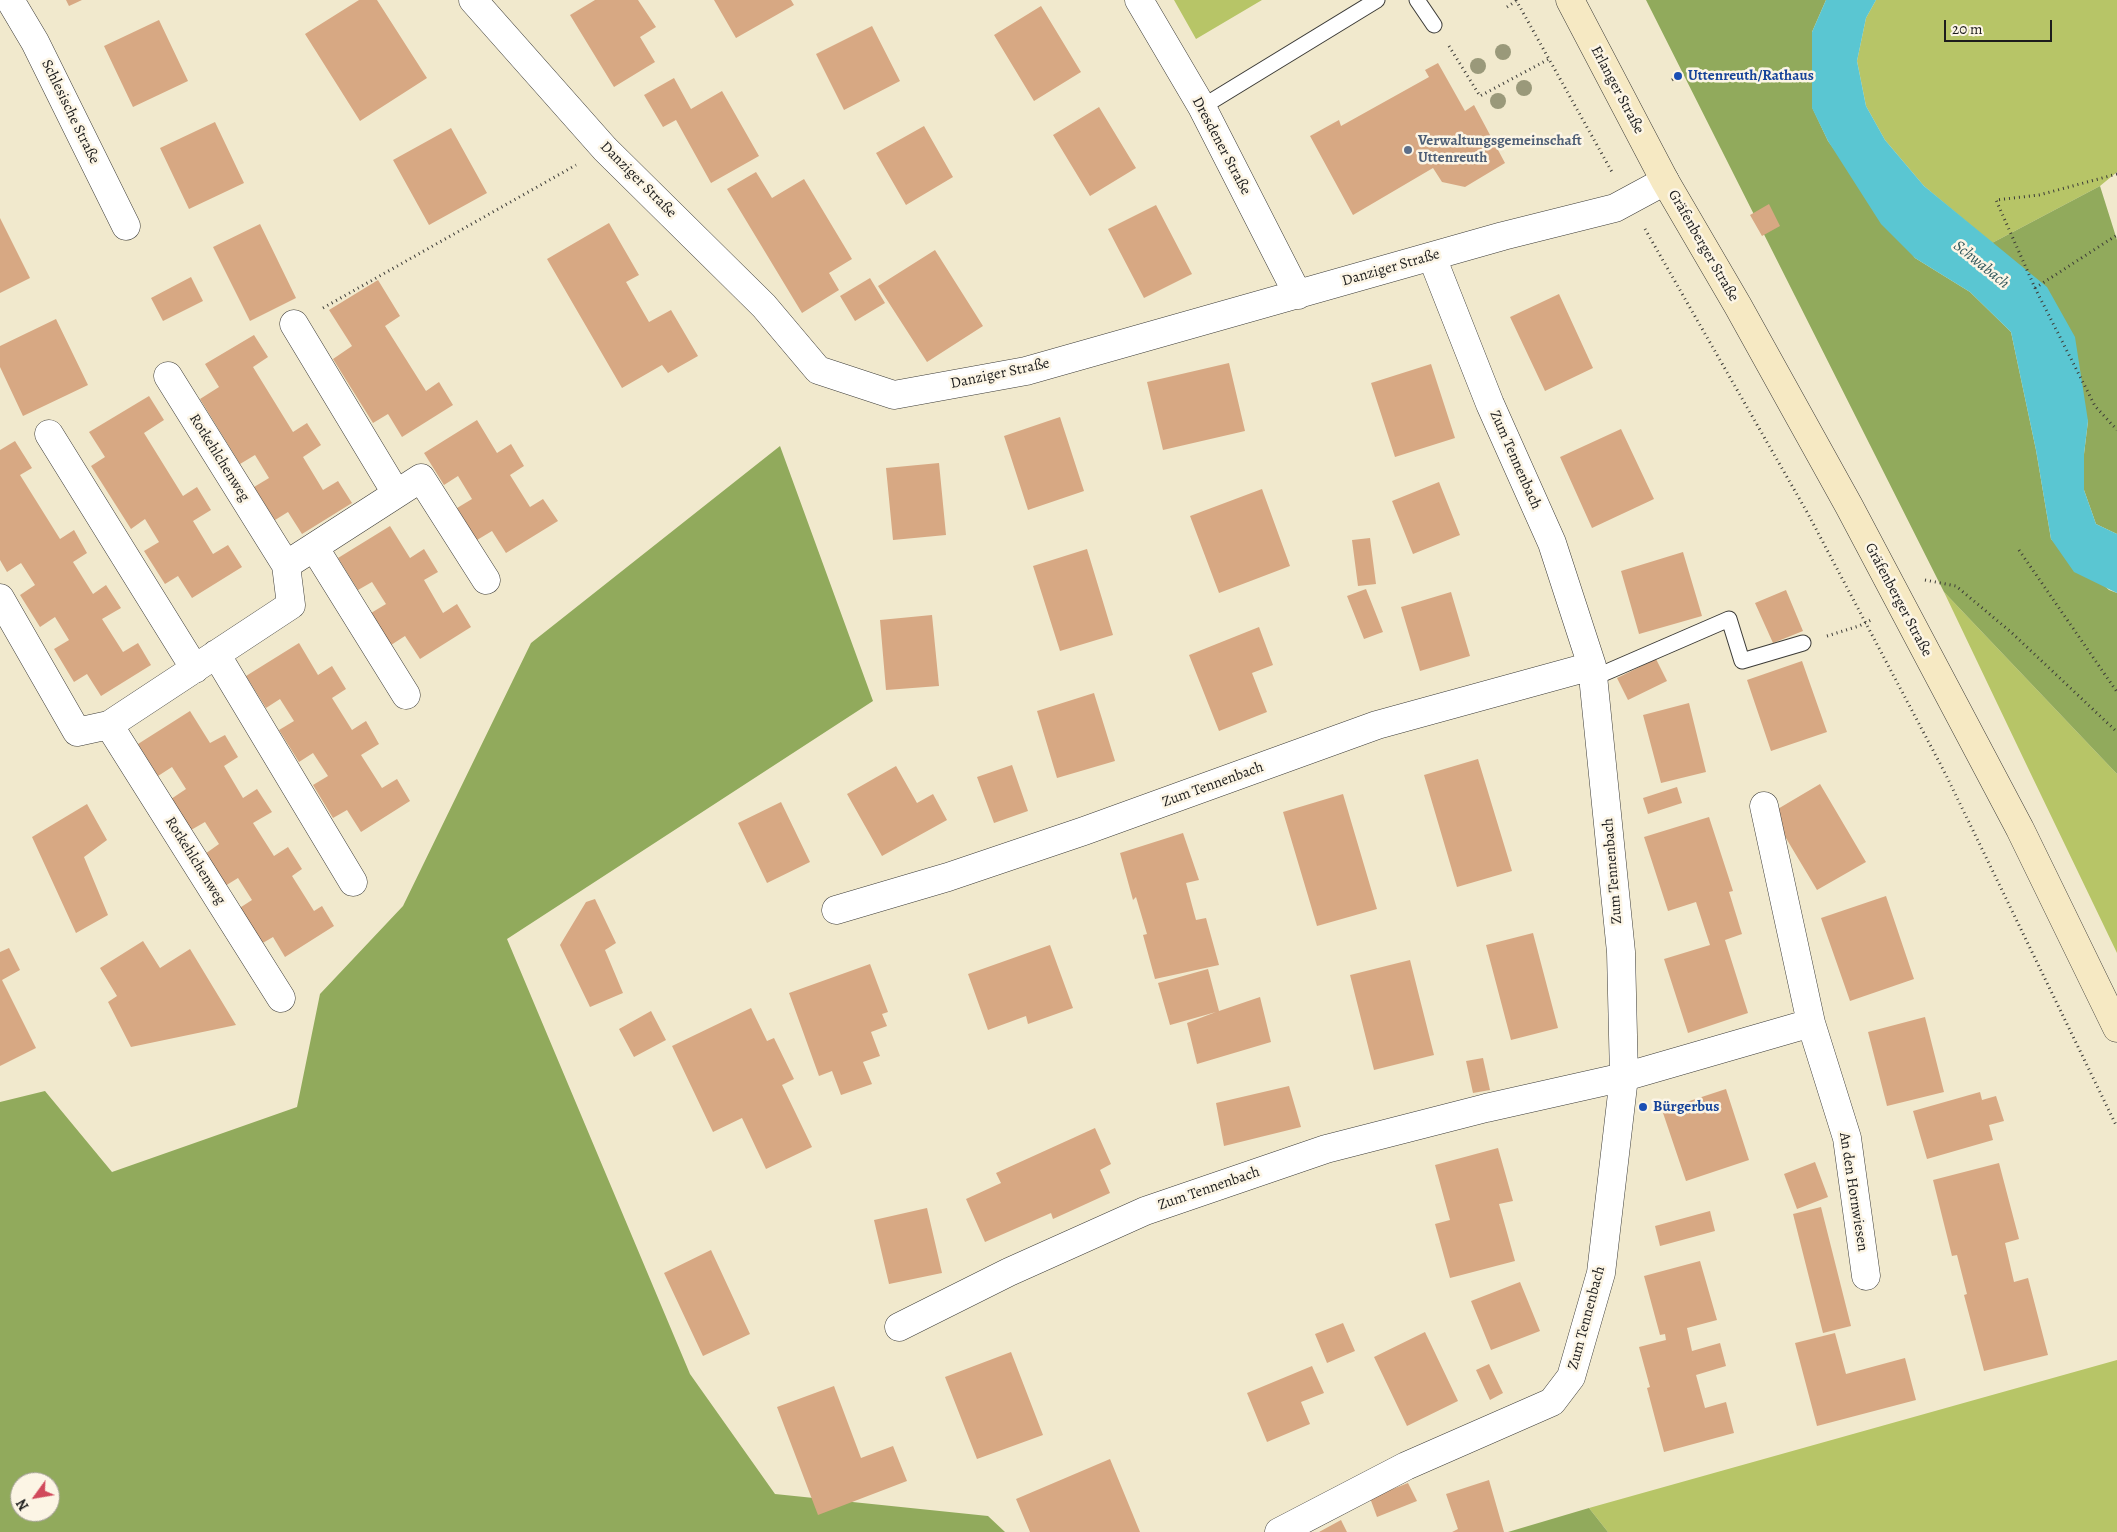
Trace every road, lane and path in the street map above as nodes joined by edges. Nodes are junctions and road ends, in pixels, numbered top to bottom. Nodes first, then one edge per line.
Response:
1 (10, 0) edge
2 (473, 0) edge
3 (1139, 0) edge
4 (1377, 0) edge
5 (1417, 0) edge
6 (1570, 0) edge
7 (1516, 1) edge
8 (1507, 7) dead end
9 (1434, 26) joint
10 (1549, 59) junction
11 (1678, 76) dead end
12 (1672, 80) dead end
13 (1202, 107) junction
14 (605, 149) junction
15 (2117, 174) edge
16 (1665, 181) junction
17 (1628, 200) junction
18 (126, 226) dead end
19 (2117, 235) edge
20 (1432, 257) junction
21 (2035, 288) junction
22 (1298, 295) junction
23 (294, 324) joint
24 (168, 376) dead end
25 (2117, 430) edge
26 (49, 434) dead end
27 (396, 493) junction
28 (314, 547) junction
29 (2019, 550) dead end
30 (286, 565) junction
31 (1919, 578) dead end
32 (486, 580) dead end
33 (0, 598) edge
34 (1901, 606) junction
35 (1865, 622) junction
36 (1803, 643) joint
37 (205, 661) junction
38 (1593, 672) junction
39 (2117, 692) edge
40 (406, 695) dead end
41 (108, 725) junction
42 (2117, 732) edge
43 (1764, 806) dead end
44 (353, 882) dead end
45 (836, 910) dead end
46 (280, 998) dead end
47 (1811, 1023) junction
48 (2117, 1028) edge
49 (1624, 1077) junction
50 (2117, 1127) edge
51 (1866, 1276) dead end
52 (898, 1327) dead end
53 (1279, 1532) edge

1 - 18 street, Schlesische Straße
2 - 14 street, Danziger Straße
3 - 13 street, Dresdener Straße
4 - 13 lane
5 - 9 lane
6 - 16 main road, Erlanger Straße
7 - 8 path
7 - 10 path
9 - 10 path
10 - 17 path
11 - 12 path
13 - 22 street, Dresdener Straße
14 - 22 street, Danziger Straße
14 - 23 path
15 - 21 path
16 - 17 street, Danziger Straße
16 - 34 main road, Gräfenberger Straße
17 - 20 street, Danziger Straße
17 - 35 path
19 - 21 path
20 - 22 street, Danziger Straße
20 - 38 street, Zum Tennenbach
21 - 25 path
23 - 27 street
24 - 30 street, Rotkehlchenweg
26 - 37 street
27 - 28 street
27 - 32 street
28 - 30 street
28 - 40 street
29 - 39 path
30 - 37 street, Rotkehlchenweg
31 - 42 path
33 - 41 street, Rotkehlchenweg
34 - 35 path
34 - 48 main road, Gräfenberger Straße
35 - 36 path
35 - 50 path
36 - 38 lane
37 - 41 street, Rotkehlchenweg
37 - 44 street
38 - 45 street, Zum Tennenbach
38 - 49 street, Zum Tennenbach
41 - 46 street, Rotkehlchenweg
43 - 47 street, An den Hornwiesen
47 - 49 street
47 - 51 street, An den Hornwiesen
49 - 52 street, Zum Tennenbach
49 - 53 street, Zum Tennenbach

